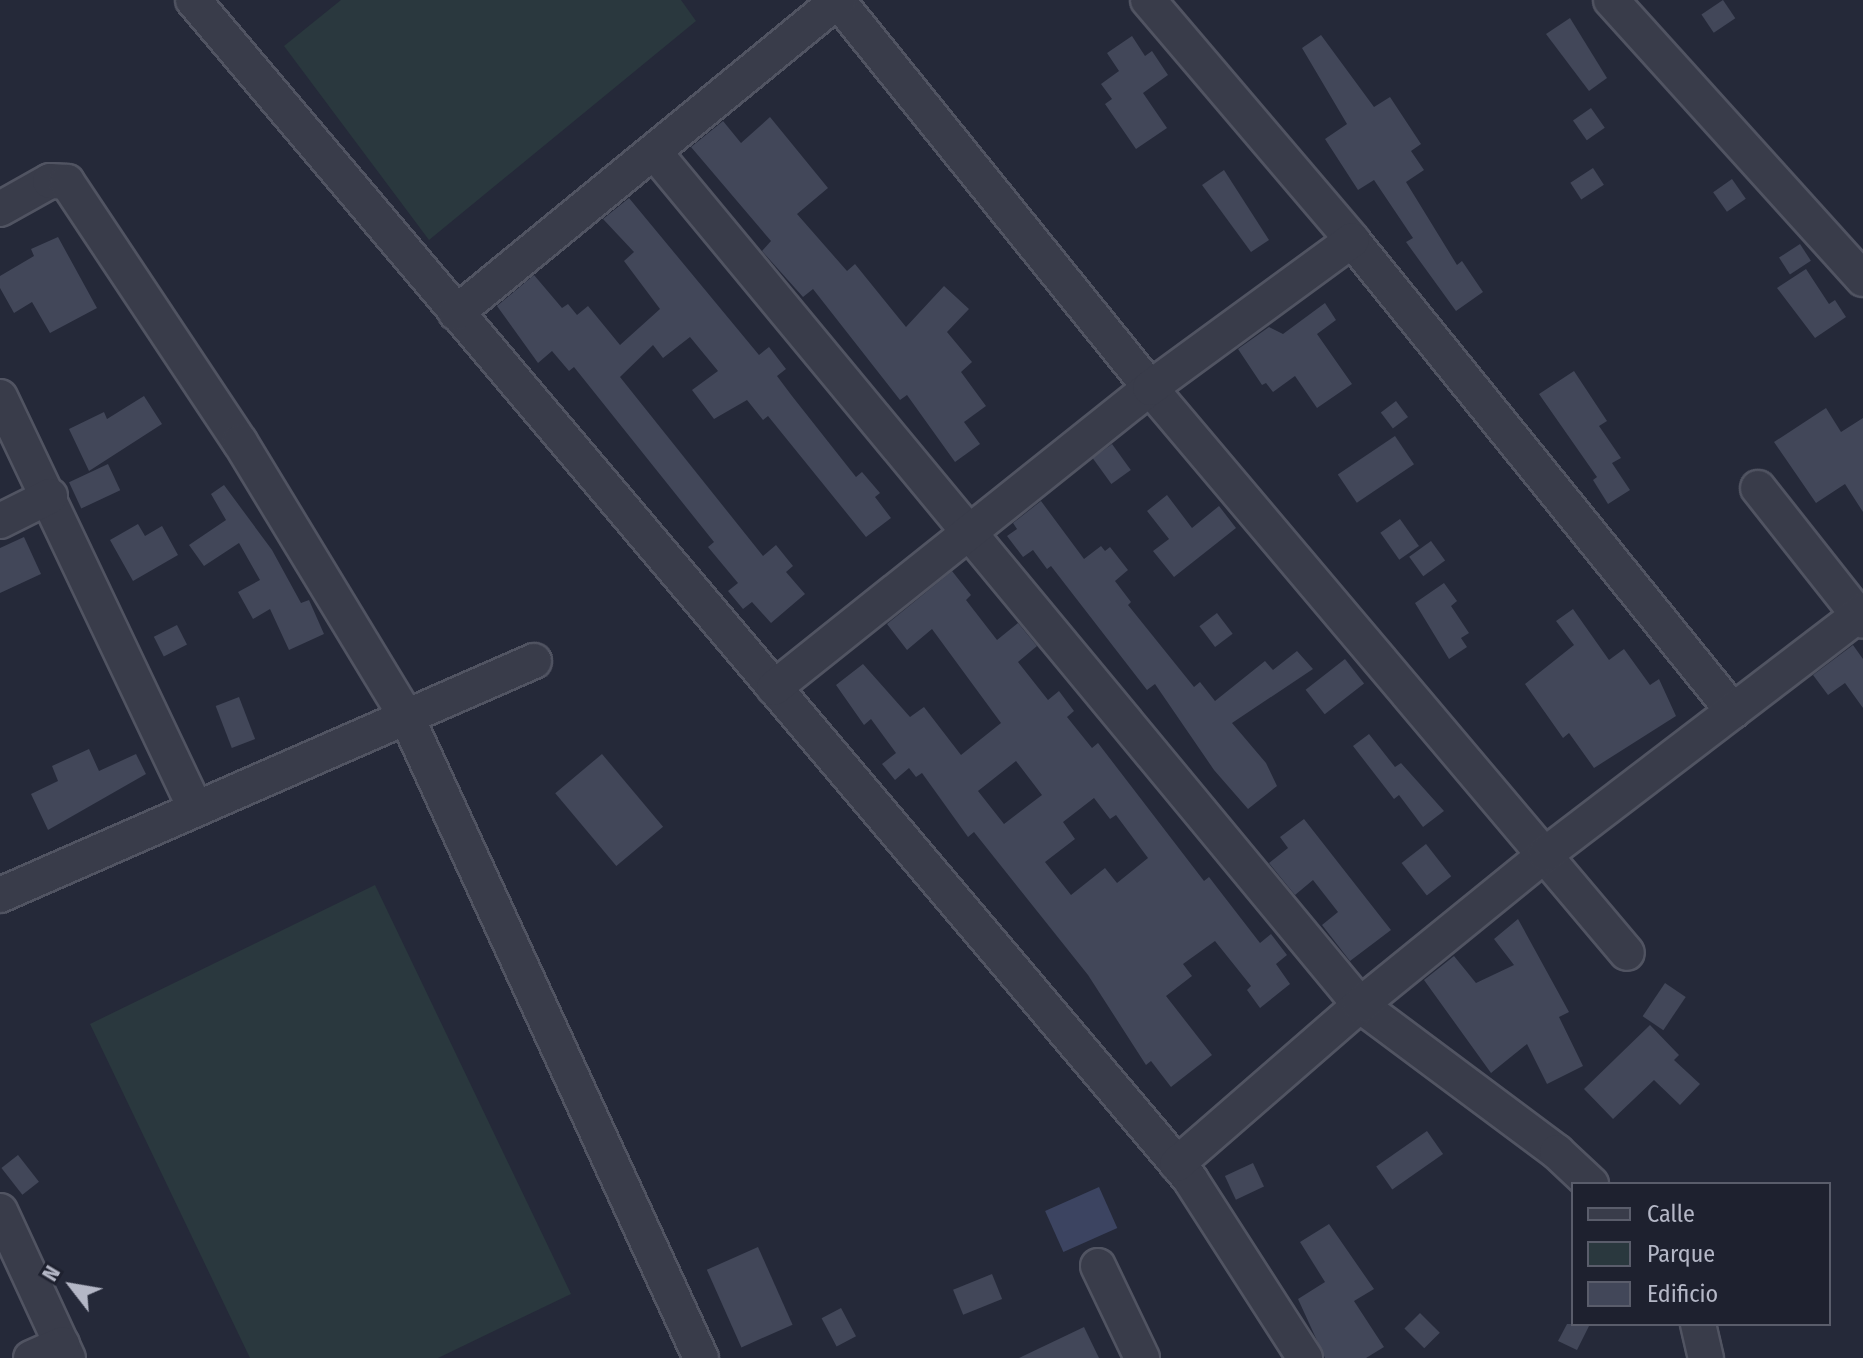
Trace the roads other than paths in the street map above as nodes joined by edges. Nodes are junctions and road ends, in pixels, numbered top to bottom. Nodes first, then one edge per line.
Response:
1 (193, 0) edge
2 (839, 0) edge
3 (1148, 0) edge
4 (1611, 0) edge
5 (655, 153) junction
6 (0, 209) edge
7 (1352, 240) junction
8 (1863, 279) edge
9 (456, 313) junction
10 (1150, 388) junction
11 (0, 397) edge
12 (1758, 488) dead end
13 (50, 496) junction
14 (0, 521) edge
15 (968, 533) junction
16 (1861, 616) edge
17 (534, 661) dead end
18 (774, 688) junction
19 (1733, 711) junction
20 (407, 718) junction
21 (195, 807) junction
22 (1546, 854) junction
23 (0, 895) edge
24 (1627, 953) dead end
25 (1360, 1005) junction
26 (1177, 1164) junction
27 (1589, 1182) edge
28 (0, 1211) edge
29 (1098, 1266) dead end
30 (1698, 1326) edge
31 (54, 1353) edge
32 (701, 1358) edge
33 (1142, 1358) edge
34 (1305, 1358) edge
35 (1706, 1358) edge

1 - 9 street
2 - 5 street
2 - 10 street
3 - 7 street
4 - 8 street
5 - 9 street
5 - 15 street
6 - 20 street
7 - 10 street
7 - 19 street
9 - 18 street
10 - 15 street
10 - 22 street
11 - 13 street
12 - 16 street
13 - 14 street
13 - 21 street
15 - 18 street
15 - 25 street
16 - 19 street
17 - 20 street
18 - 26 street
19 - 22 street
20 - 21 street
20 - 32 street
21 - 23 street
22 - 24 street
22 - 25 street
25 - 26 street
25 - 27 street
26 - 34 street
28 - 31 street
29 - 33 street
30 - 35 street

